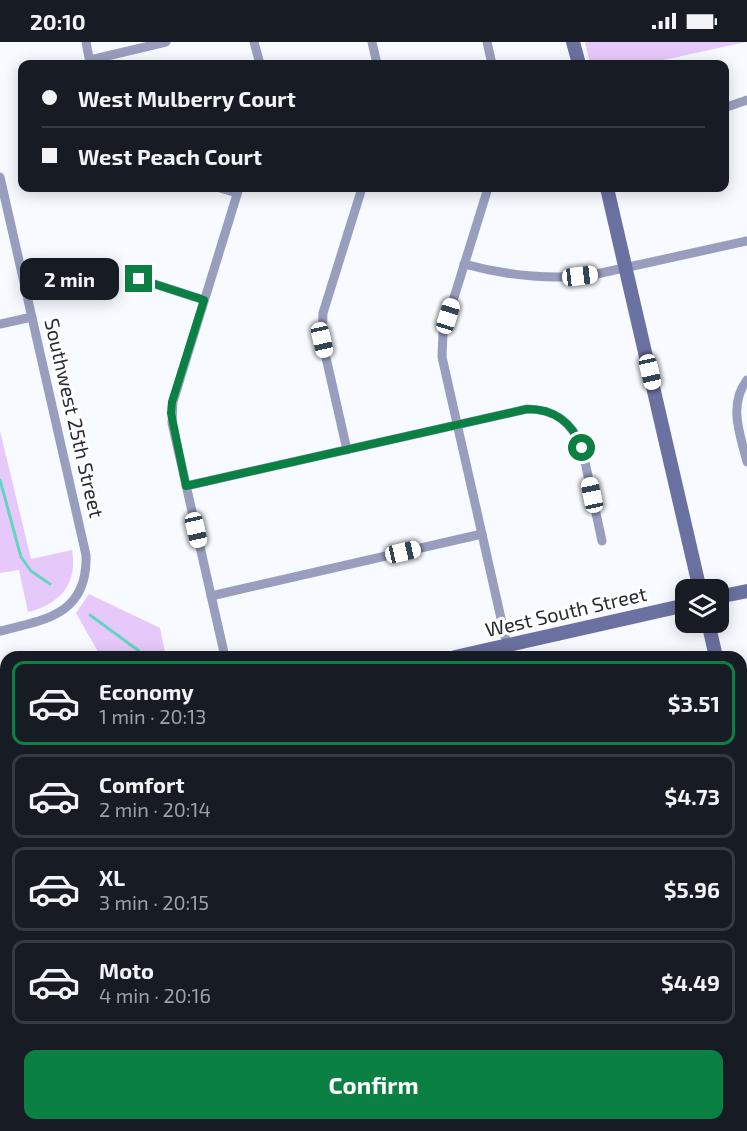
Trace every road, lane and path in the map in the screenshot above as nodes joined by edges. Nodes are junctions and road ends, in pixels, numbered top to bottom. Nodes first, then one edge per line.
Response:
1 (86, 42) edge
2 (166, 42) edge
3 (254, 42) edge
4 (372, 42) edge
5 (487, 42) edge
6 (573, 42) edge
7 (90, 60) edge
8 (98, 60) edge
9 (259, 60) edge
10 (376, 60) edge
11 (491, 60) edge
12 (578, 60) edge
13 (747, 100) edge
14 (729, 106) edge
15 (0, 177) edge
16 (237, 192) edge
17 (361, 192) edge
18 (487, 192) edge
19 (608, 192) edge
20 (747, 241) edge
21 (464, 264) junction
22 (626, 267) junction
23 (139, 279) dead end
24 (204, 300) junction
25 (32, 317) junction
26 (0, 324) edge
27 (744, 383) edge
28 (457, 425) junction
29 (347, 450) junction
30 (747, 462) edge
31 (186, 486) junction
32 (482, 534) junction
33 (602, 541) dead end
34 (697, 579) edge
35 (747, 591) edge
36 (729, 595) edge
37 (211, 596) junction
38 (675, 607) edge
39 (0, 631) edge
40 (711, 633) edge
41 (507, 645) junction
42 (224, 651) edge
43 (481, 651) edge
44 (715, 651) edge

1 - 7 street
2 - 8 street
3 - 9 street
4 - 10 street
5 - 11 street
6 - 12 main road
13 - 14 street
15 - 25 street, Southwest 25th Street
16 - 24 street
17 - 29 street
18 - 21 street
19 - 22 main road
20 - 22 street
21 - 22 street
21 - 28 street
22 - 34 main road
23 - 24 street
24 - 31 street
25 - 26 street
25 - 39 street, Southwest 25th Street
27 - 30 street
28 - 29 street
28 - 32 street
28 - 33 street
29 - 31 street
31 - 37 street
32 - 37 street
32 - 41 street
35 - 36 main road
37 - 42 street
38 - 41 main road, West South Street
40 - 44 main road
41 - 43 main road, West South Street

